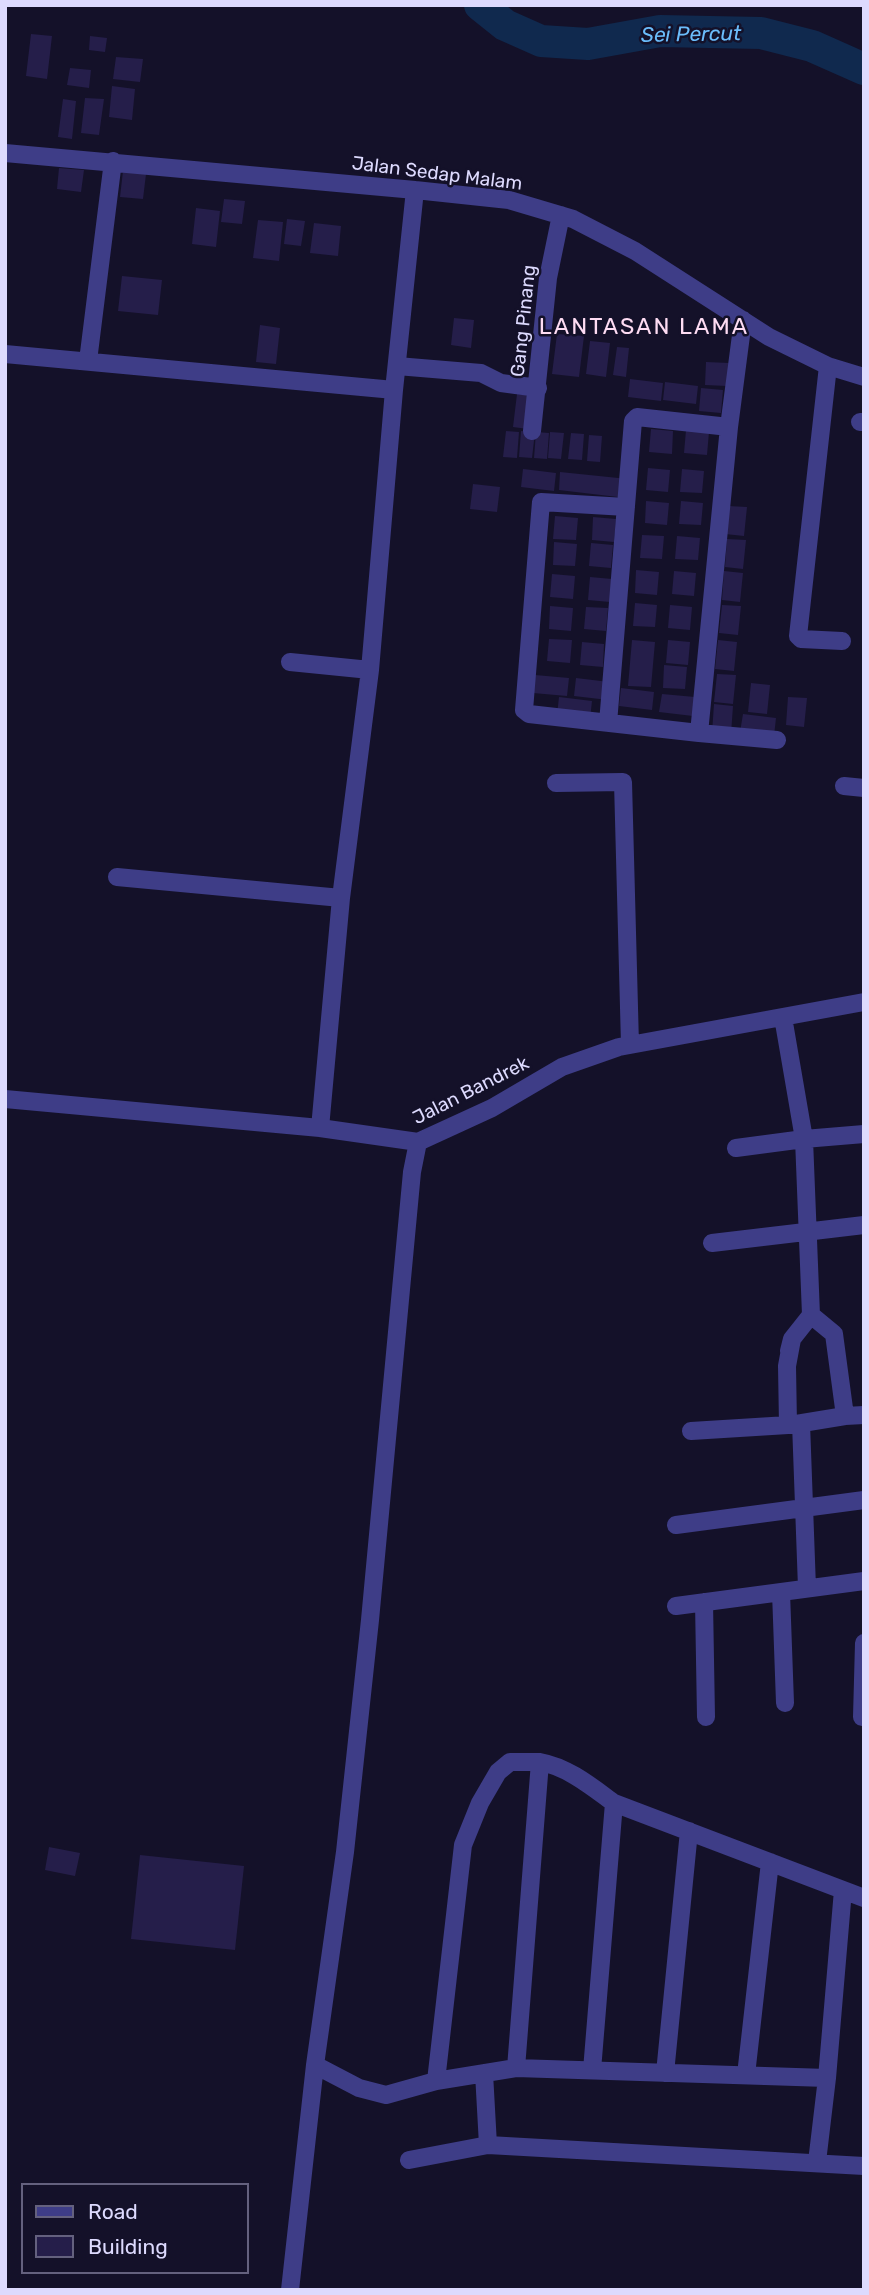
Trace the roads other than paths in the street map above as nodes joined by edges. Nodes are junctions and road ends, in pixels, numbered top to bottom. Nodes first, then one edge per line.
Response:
1 (5, 153) edge
2 (113, 161) junction
3 (415, 190) junction
4 (561, 215) junction
5 (743, 320) junction
6 (5, 354) edge
7 (88, 361) junction
8 (397, 366) junction
9 (828, 366) junction
10 (864, 377) edge
11 (538, 388) junction
12 (394, 390) junction
13 (729, 427) junction
14 (532, 431) dead end
15 (626, 507) junction
16 (842, 641) dead end
17 (290, 662) dead end
18 (370, 670) junction
19 (608, 723) junction
20 (699, 733) junction
21 (777, 740) dead end
22 (556, 783) dead end
23 (844, 786) dead end
24 (864, 788) edge
25 (117, 877) dead end
26 (341, 898) junction
27 (864, 1002) edge
28 (783, 1017) junction
29 (630, 1045) junction
30 (5, 1098) edge
31 (320, 1128) junction
32 (864, 1134) edge
33 (804, 1139) junction
34 (418, 1142) junction
35 (736, 1148) dead end
36 (864, 1226) edge
37 (806, 1232) junction
38 (712, 1243) dead end
39 (811, 1315) junction
40 (864, 1415) edge
41 (845, 1416) junction
42 (795, 1424) junction
43 (691, 1432) dead end
44 (864, 1500) edge
45 (804, 1506) junction
46 (676, 1525) dead end
47 (864, 1581) edge
48 (807, 1588) junction
49 (781, 1592) junction
50 (704, 1602) junction
51 (676, 1606) dead end
52 (864, 1643) edge
53 (785, 1703) dead end
54 (706, 1717) dead end
55 (862, 1717) dead end
56 (540, 1762) junction
57 (614, 1803) junction
58 (689, 1831) junction
59 (770, 1862) junction
60 (843, 1890) junction
61 (864, 1898) edge
62 (314, 2065) junction
63 (516, 2068) junction
64 (592, 2070) junction
65 (484, 2073) junction
66 (665, 2073) junction
67 (746, 2075) junction
68 (827, 2078) junction
69 (436, 2081) junction
70 (488, 2146) junction
71 (409, 2160) dead end
72 (817, 2162) junction
73 (864, 2166) edge
74 (290, 2290) edge

1 - 2 street, Jalan Sedap Malam
2 - 3 street, Jalan Sedap Malam
2 - 7 street
3 - 4 street, Jalan Sedap Malam
3 - 8 street
4 - 5 street, Jalan Sedap Malam
4 - 11 street, Gang Pinang
5 - 9 street, Jalan Sedap Malam
5 - 13 street
6 - 7 street
7 - 12 street
8 - 11 street
8 - 12 street
9 - 10 street, Jalan Sedap Malam
9 - 16 street
11 - 14 street, Gang Pinang
12 - 18 street
13 - 15 street
13 - 20 street
15 - 19 street
15 - 19 street
17 - 18 street
18 - 26 street
19 - 20 street
20 - 21 street
22 - 29 street
23 - 24 street
25 - 26 street
26 - 31 street
27 - 28 street, Jalan Bandrek
28 - 29 street, Jalan Bandrek
28 - 33 street
29 - 34 street, Jalan Bandrek
30 - 31 street, Jalan Bandrek
31 - 34 street, Jalan Bandrek
32 - 33 street
33 - 35 street
33 - 37 street
34 - 62 street
36 - 37 street
37 - 38 street
37 - 39 street
39 - 41 street
39 - 42 street
40 - 41 street
41 - 42 street
42 - 43 street
42 - 45 street
44 - 45 street
45 - 46 street
45 - 48 street
47 - 48 street
48 - 49 street
49 - 50 street
49 - 53 street
50 - 51 street
50 - 54 street
52 - 55 street
56 - 57 street
56 - 63 street
56 - 69 street
57 - 58 street
57 - 64 street
58 - 59 street
58 - 66 street
59 - 60 street
59 - 67 street
60 - 61 street
60 - 68 street
62 - 69 street
62 - 74 street
63 - 64 street
63 - 65 street
64 - 66 street
65 - 69 street
65 - 70 street
66 - 67 street
67 - 68 street
68 - 72 street
70 - 71 street
70 - 72 street
72 - 73 street

